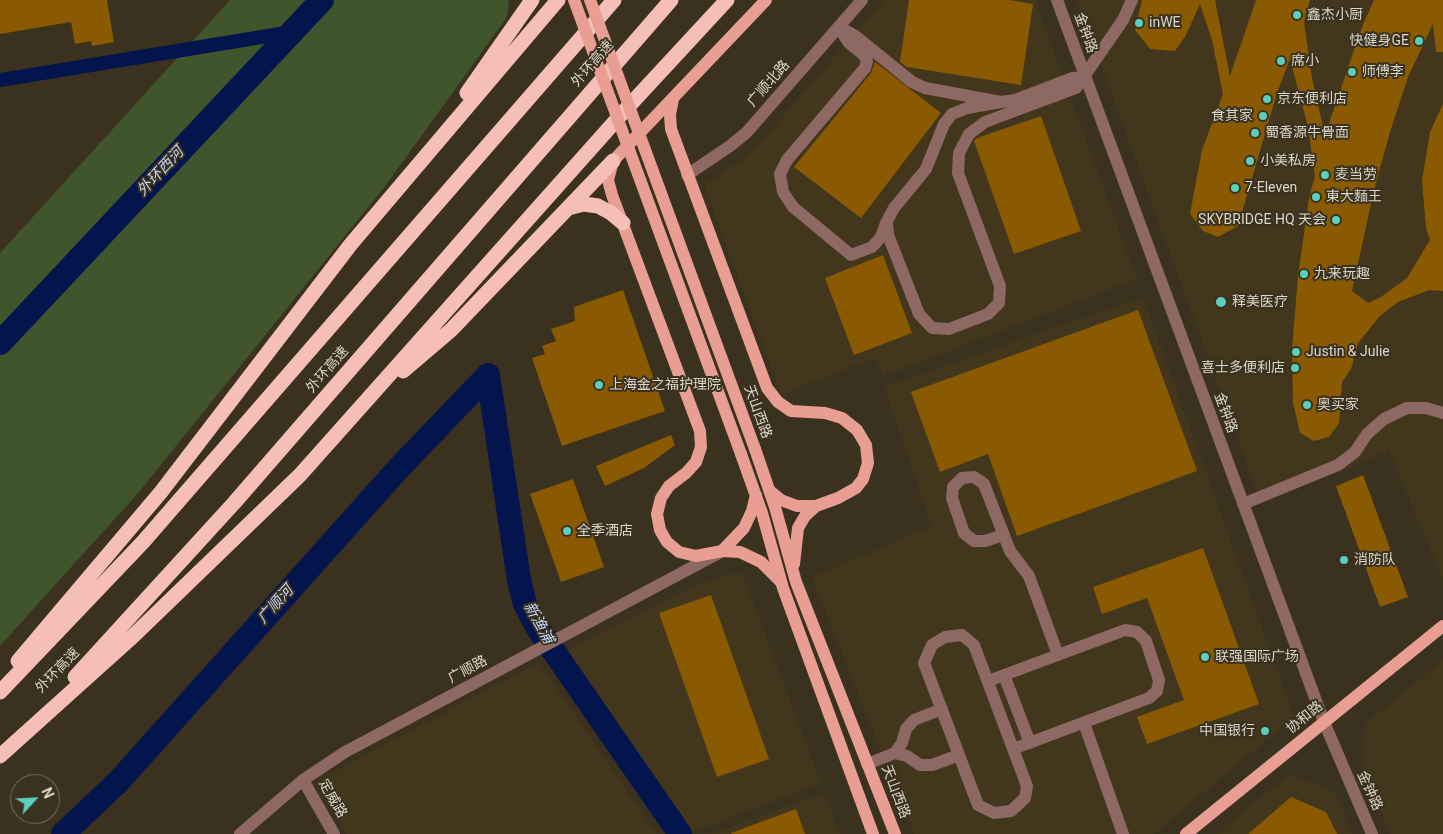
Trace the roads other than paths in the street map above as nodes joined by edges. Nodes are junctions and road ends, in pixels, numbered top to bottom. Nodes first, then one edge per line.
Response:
1 (558, 0) edge
2 (574, 0) edge
3 (590, 0) edge
4 (614, 0) edge
5 (671, 0) edge
6 (727, 0) edge
7 (766, 0) edge
8 (862, 0) edge
9 (1057, 0) edge
10 (1132, 0) edge
11 (530, 2) edge
12 (839, 27) junction
13 (1085, 77) junction
14 (676, 95) junction
15 (1001, 102) junction
16 (651, 121) junction
17 (671, 129) junction
18 (428, 153) junction
19 (613, 160) junction
20 (688, 175) junction
21 (568, 208) junction
22 (887, 220) junction
23 (622, 223) junction
24 (369, 398) junction
25 (1443, 413) edge
26 (769, 490) junction
27 (756, 494) junction
28 (1243, 504) junction
29 (816, 506) junction
30 (1003, 535) junction
31 (722, 551) junction
32 (794, 574) junction
33 (780, 581) junction
34 (1443, 626) edge
35 (1058, 655) junction
36 (1004, 675) junction
37 (988, 681) junction
38 (0, 682) edge
39 (0, 692) edge
40 (942, 709) junction
41 (1324, 722) junction
42 (1084, 723) junction
43 (1030, 743) junction
44 (1013, 749) junction
45 (894, 753) junction
46 (0, 755) edge
47 (960, 755) junction
48 (868, 764) junction
49 (303, 780) junction
50 (240, 834) edge
51 (334, 834) edge
52 (873, 834) edge
53 (895, 834) edge
54 (1124, 834) edge
55 (1186, 834) edge
56 (1372, 834) edge

1 - 18 highway
2 - 27 main road, bridge
3 - 26 main road, 天山西路, bridge
4 - 39 highway, 外环高速
5 - 46 highway, 外环高速
6 - 24 highway
7 - 14 main road
8 - 12 street, 广顺北路
9 - 13 street, 金钟路
10 - 13 street
11 - 18 highway
12 - 15 street
12 - 20 street, 广顺北路
12 - 22 street
13 - 15 street
13 - 22 street
13 - 28 street, 金钟路
14 - 16 main road
14 - 17 main road
15 - 22 street
16 - 17 main road
16 - 19 main road
17 - 20 main road
18 - 38 highway
19 - 21 highway
19 - 23 main road
20 - 29 main road
21 - 23 highway
21 - 24 highway
23 - 31 main road
24 - 46 highway
25 - 28 street
26 - 29 main road
26 - 32 main road, 天山西路
27 - 31 main road
27 - 33 main road
28 - 41 street, 金钟路
29 - 32 main road
30 - 30 street
30 - 35 street
31 - 33 main road
31 - 49 street, 广顺路
32 - 48 main road, 天山西路
33 - 52 main road
34 - 41 main road, 协和路
35 - 36 street
35 - 42 street
36 - 37 street
36 - 43 street
37 - 40 street
37 - 44 street
40 - 45 street
40 - 47 street
41 - 55 main road, 协和路
41 - 56 street, 金钟路
42 - 43 street
42 - 54 street
43 - 44 street
44 - 47 street
45 - 47 street
45 - 48 street
48 - 53 main road, 天山西路
49 - 50 street, 广顺路
49 - 51 street, 定威路

